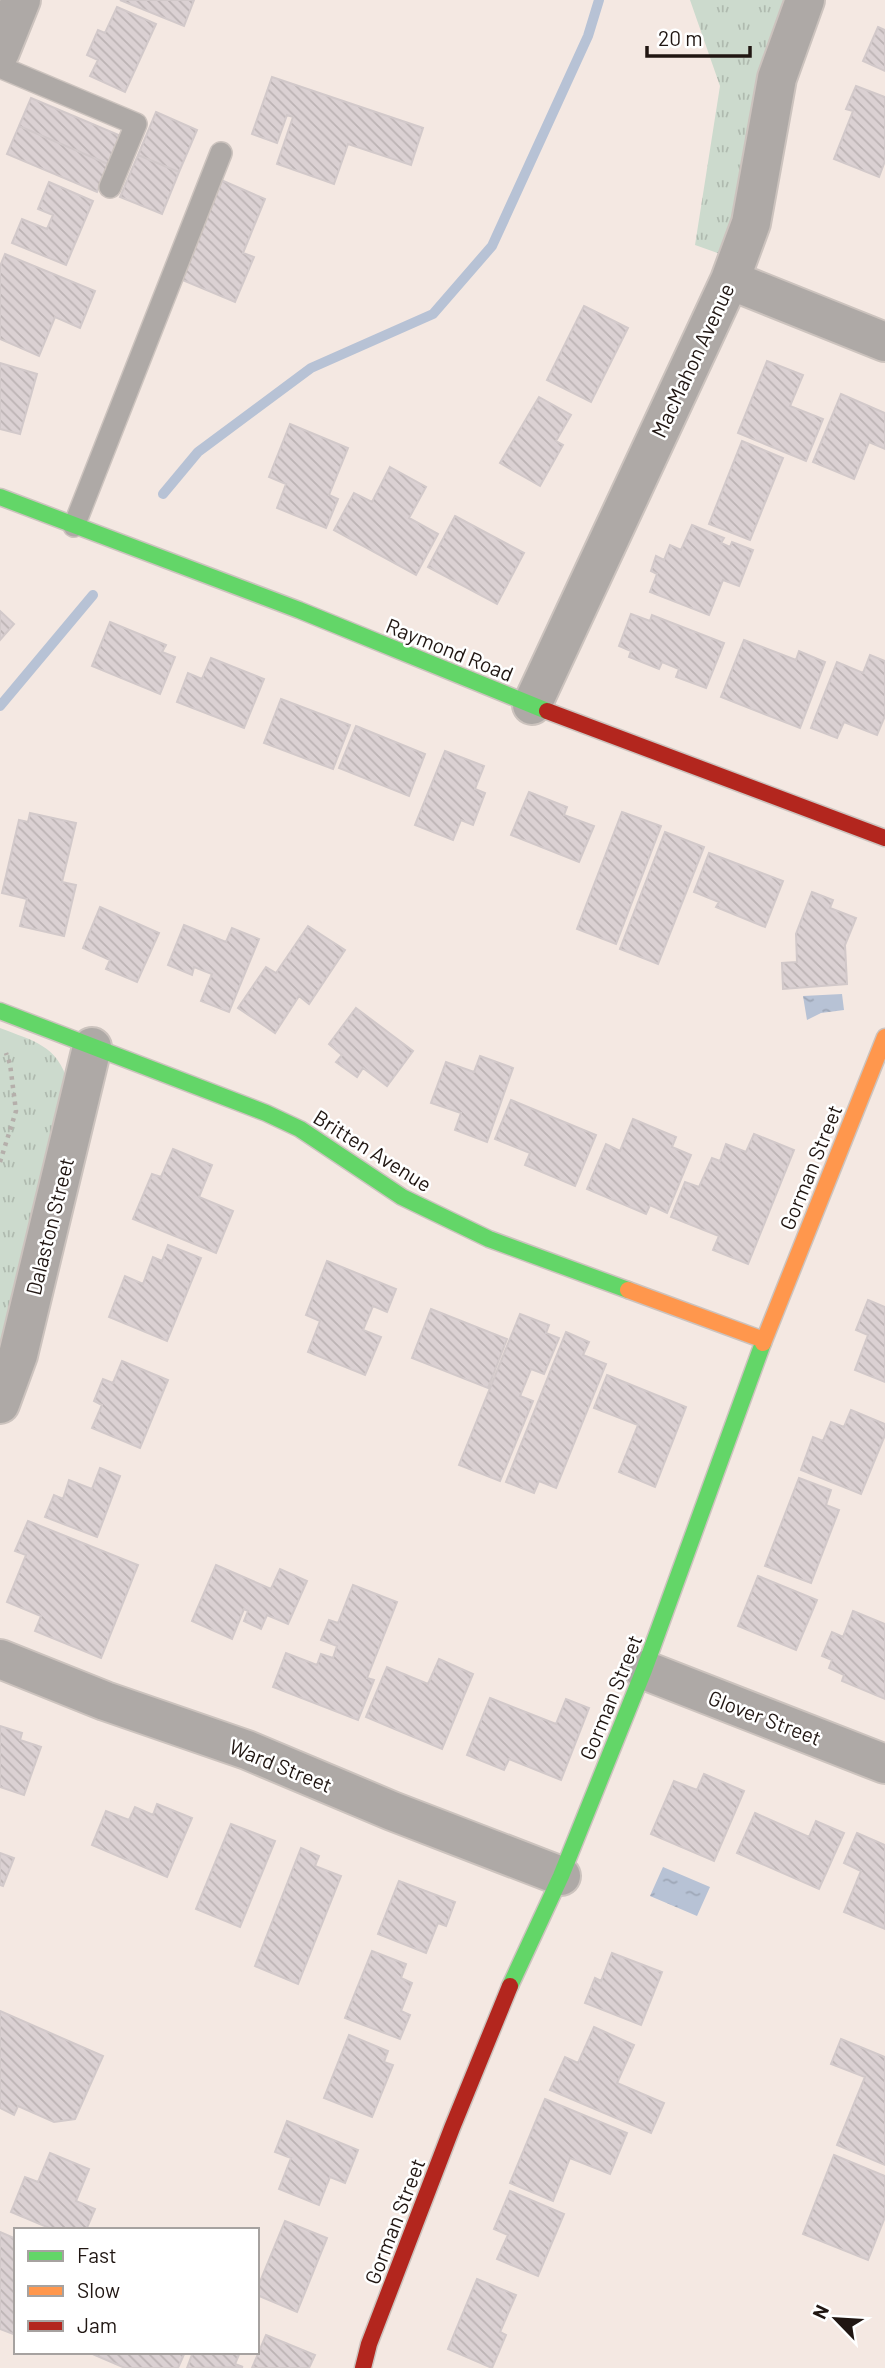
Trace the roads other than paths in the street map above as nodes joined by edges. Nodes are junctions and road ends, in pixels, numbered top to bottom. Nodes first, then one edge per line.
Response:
1 (21, 0) edge
2 (805, 0) edge
3 (0, 52) edge
4 (0, 67) edge
5 (221, 153) dead end
6 (110, 187) dead end
7 (730, 280) junction
8 (885, 342) edge
9 (0, 496) edge
10 (74, 526) junction
11 (531, 705) junction
12 (885, 838) edge
13 (0, 1011) edge
14 (885, 1037) edge
15 (92, 1046) junction
16 (764, 1340) junction
17 (0, 1404) edge
18 (0, 1658) edge
19 (644, 1670) junction
20 (885, 1764) edge
21 (561, 1876) junction
22 (362, 2368) edge

1 - 3 street
2 - 7 street, MacMahon Avenue
4 - 6 lane
5 - 10 lane
7 - 8 street
7 - 11 street, MacMahon Avenue
9 - 10 street, Raymond Road
10 - 11 street, Raymond Road
11 - 12 street, Raymond Road
13 - 15 street, Britten Avenue
14 - 16 street, Gorman Street
15 - 16 street, Britten Avenue
15 - 17 street, Dalaston Street
16 - 19 street, Gorman Street
18 - 21 street, Ward Street
19 - 20 street, Glover Street
19 - 21 street, Gorman Street
21 - 22 street, Gorman Street

